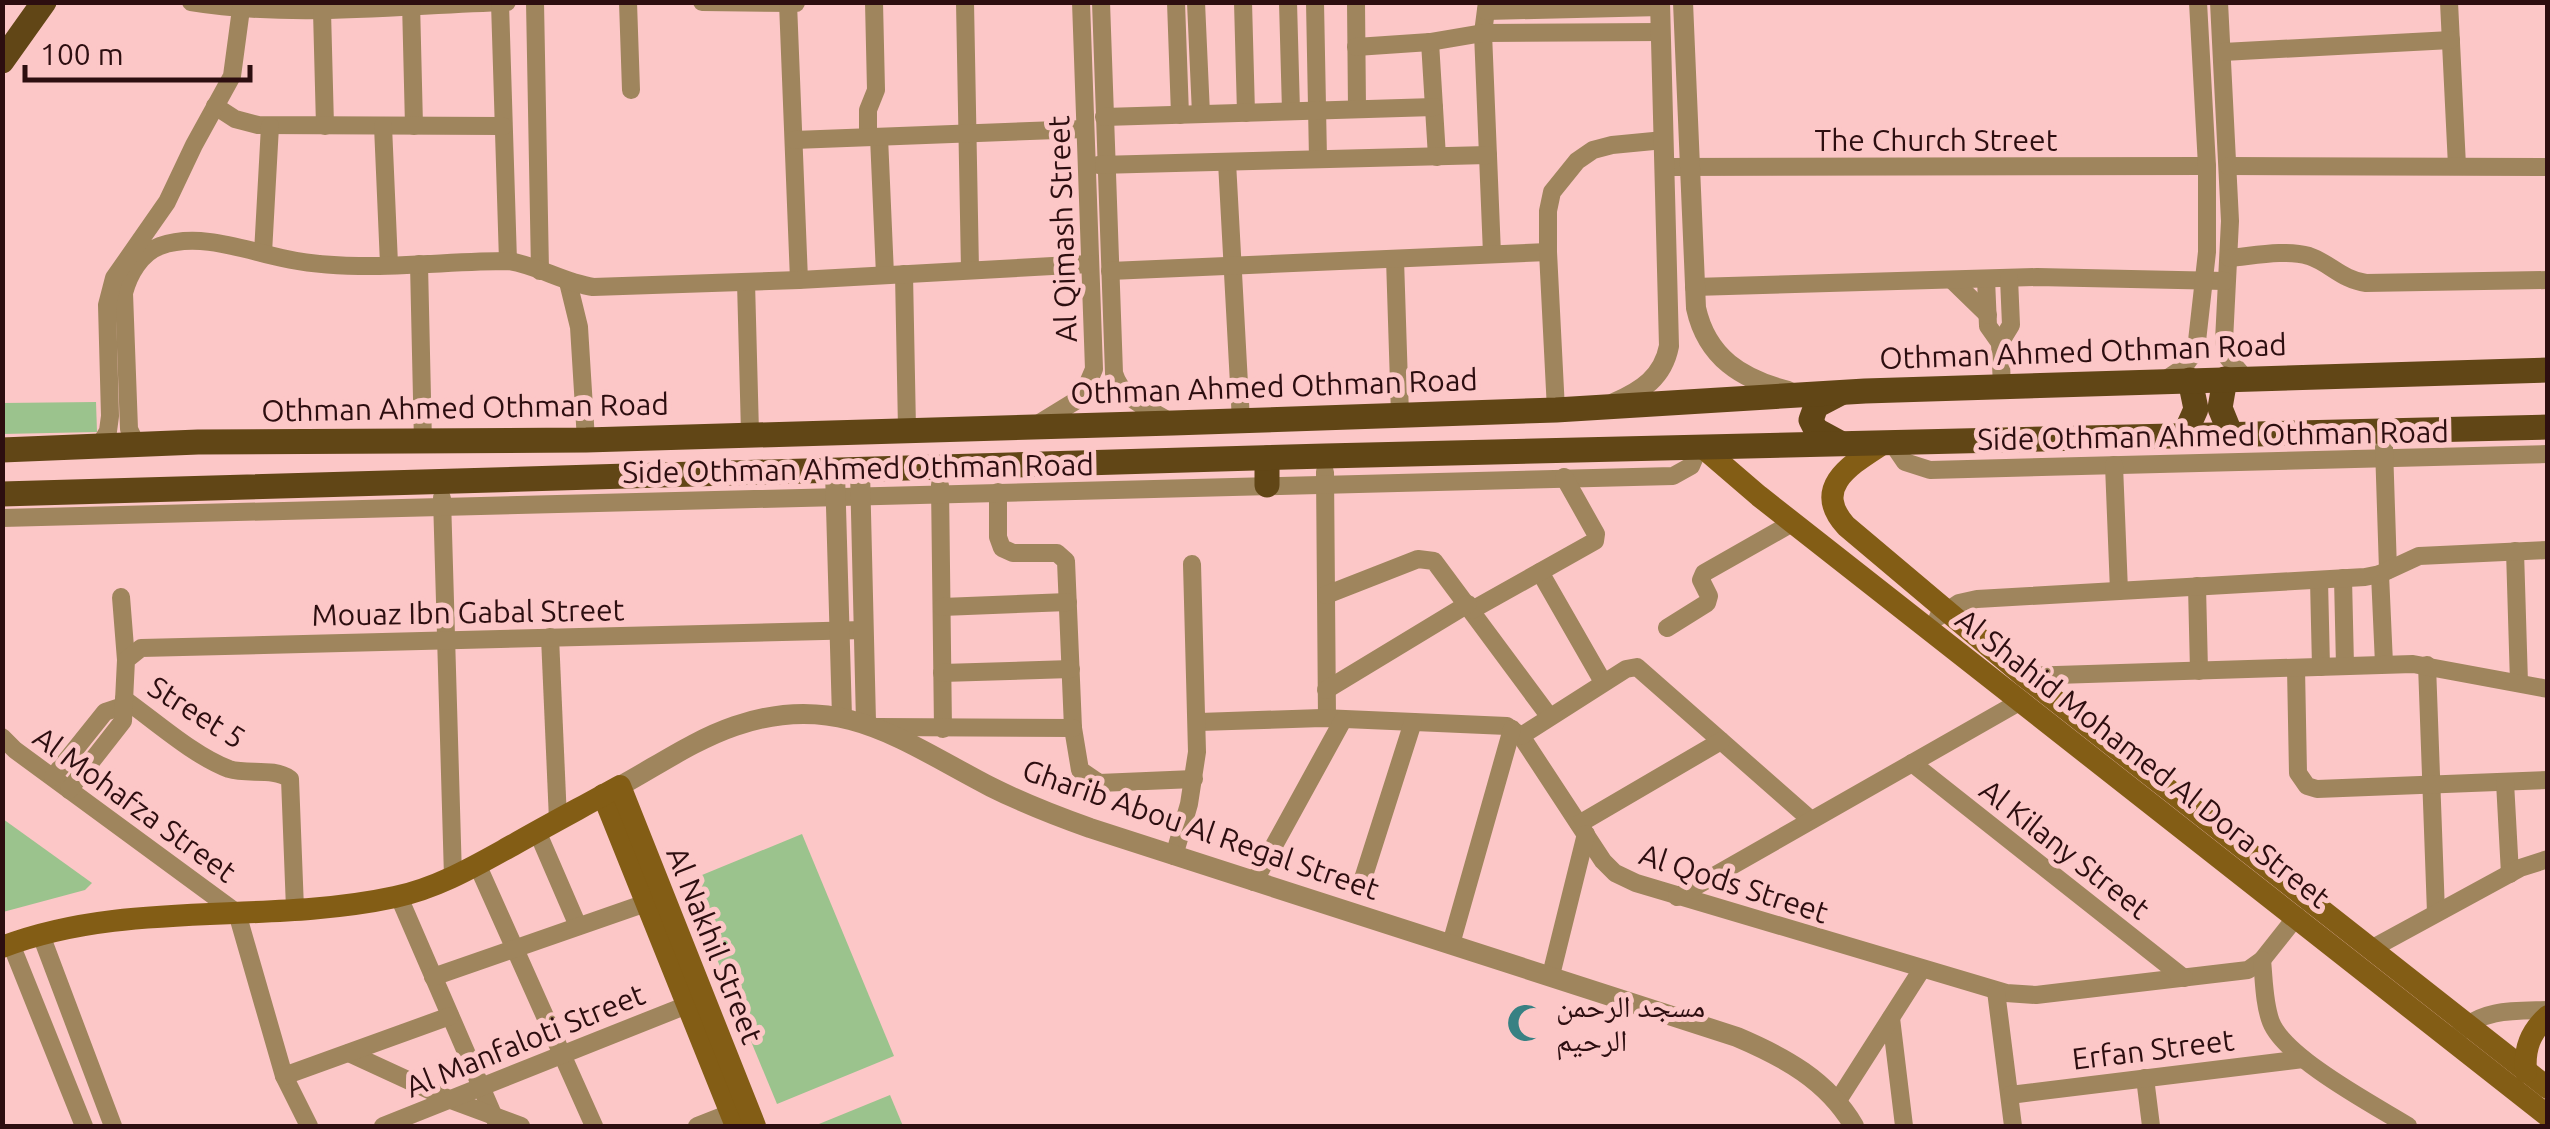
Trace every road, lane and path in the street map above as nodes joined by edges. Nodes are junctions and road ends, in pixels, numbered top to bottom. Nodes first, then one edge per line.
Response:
1 (44, 2) edge
2 (191, 2) edge
3 (507, 2) edge
4 (535, 2) edge
5 (628, 2) edge
6 (702, 2) edge
7 (800, 2) edge
8 (874, 2) edge
9 (965, 2) edge
10 (1081, 2) edge
11 (1101, 2) edge
12 (1176, 2) edge
13 (1196, 2) edge
14 (1242, 2) edge
15 (1288, 2) edge
16 (1315, 2) edge
17 (1356, 2) edge
18 (1683, 2) edge
19 (2198, 2) edge
20 (2220, 2) edge
21 (2449, 2) edge
22 (500, 3) edge
23 (773, 3) edge
24 (788, 3) edge
25 (411, 5) edge
26 (1660, 5) edge
27 (290, 6) edge
28 (1486, 6) edge
29 (240, 9) junction
30 (322, 11) junction
31 (1661, 32) junction
32 (1483, 33) junction
33 (2451, 40) junction
34 (1430, 42) junction
35 (1356, 48) junction
36 (2224, 58) junction
37 (2, 62) edge
38 (2182, 66) dead end
39 (2202, 66) junction
40 (631, 90) dead end
41 (215, 106) junction
42 (1434, 107) junction
43 (1316, 110) junction
44 (1357, 110) junction
45 (1290, 112) junction
46 (1246, 113) junction
47 (1201, 114) junction
48 (1180, 115) junction
49 (1104, 117) junction
50 (270, 126) junction
51 (325, 126) junction
52 (383, 126) junction
53 (414, 126) junction
54 (504, 126) junction
55 (1085, 130) junction
56 (968, 134) junction
57 (874, 137) junction
58 (794, 140) junction
59 (1664, 140) junction
60 (1436, 156) junction
61 (1488, 156) junction
62 (1318, 159) junction
63 (1226, 162) junction
64 (1106, 164) junction
65 (1086, 165) junction
66 (2207, 166) junction
67 (2228, 166) junction
68 (2458, 166) junction
69 (2548, 166) edge
70 (1665, 167) junction
71 (1688, 167) junction
72 (139, 251) junction
73 (1548, 252) junction
74 (263, 253) junction
75 (1492, 254) junction
76 (2228, 258) junction
77 (1395, 259) junction
78 (508, 261) junction
79 (389, 264) junction
80 (419, 264) junction
81 (1089, 264) junction
82 (1232, 266) junction
83 (970, 270) junction
84 (540, 271) junction
85 (1110, 271) junction
86 (904, 274) junction
87 (884, 275) junction
88 (2037, 277) junction
89 (2010, 278) junction
90 (1986, 279) junction
91 (799, 280) junction
92 (1952, 280) junction
93 (2204, 280) junction
94 (2548, 280) edge
95 (2225, 281) junction
96 (568, 282) junction
97 (746, 282) junction
98 (1694, 287) junction
99 (2010, 312) junction
100 (1988, 315) junction
101 (2000, 343) junction
102 (2548, 370) edge
103 (2235, 378) junction
104 (2178, 380) junction
105 (2002, 386) junction
106 (1844, 392) junction
107 (1800, 394) junction
108 (1667, 404) junction
109 (1604, 407) junction
110 (1556, 410) junction
111 (1400, 415) junction
112 (1240, 421) junction
113 (1172, 423) junction
114 (1126, 424) junction
115 (1036, 425) junction
116 (1084, 425) junction
117 (2548, 427) edge
118 (907, 429) junction
119 (2384, 431) junction
120 (750, 434) junction
121 (2232, 435) junction
122 (2184, 436) junction
123 (586, 440) junction
124 (198, 442) junction
125 (423, 443) junction
126 (1888, 443) junction
127 (1842, 444) junction
128 (119, 445) junction
129 (1700, 447) junction
130 (1668, 448) junction
131 (2, 450) edge
132 (2548, 454) edge
133 (1325, 456) junction
134 (2384, 458) junction
135 (1130, 463) junction
136 (1088, 465) junction
137 (2114, 465) junction
138 (1267, 472) junction
139 (1564, 477) junction
140 (998, 480) junction
141 (940, 481) junction
142 (1325, 483) junction
143 (847, 484) junction
144 (200, 488) junction
145 (118, 491) junction
146 (2, 494) edge
147 (442, 495) junction
148 (2, 518) edge
149 (1794, 522) junction
150 (2548, 550) edge
151 (2516, 551) junction
152 (1192, 564) dead end
153 (1540, 572) junction
154 (2384, 572) junction
155 (2343, 578) junction
156 (2320, 580) junction
157 (2197, 586) junction
158 (2119, 591) junction
159 (1326, 594) junction
160 (121, 597) dead end
161 (1068, 602) junction
162 (942, 606) junction
163 (1470, 607) junction
164 (1936, 620) junction
165 (1667, 628) dead end
166 (839, 630) junction
167 (864, 630) junction
168 (550, 637) junction
169 (446, 640) junction
170 (126, 660) junction
171 (2384, 664) junction
172 (2427, 665) junction
173 (2345, 666) junction
174 (2321, 667) junction
175 (2296, 668) junction
176 (1071, 669) junction
177 (2199, 671) junction
178 (942, 673) junction
179 (2024, 676) junction
180 (1603, 682) junction
181 (2519, 683) junction
182 (2548, 689) edge
183 (1326, 690) junction
184 (2021, 702) junction
185 (124, 703) junction
186 (1549, 716) junction
187 (842, 717) junction
188 (1335, 719) junction
189 (1199, 722) junction
190 (1413, 722) junction
191 (872, 725) junction
192 (1073, 728) junction
193 (944, 729) junction
194 (1517, 732) junction
195 (2, 737) edge
196 (1721, 740) junction
197 (1912, 764) junction
198 (52, 778) junction
199 (1194, 780) junction
200 (2548, 780) edge
201 (2504, 782) junction
202 (2431, 784) junction
203 (70, 790) junction
204 (611, 791) junction
205 (1811, 820) junction
206 (547, 826) junction
207 (1583, 829) junction
208 (1174, 856) junction
209 (2548, 859) edge
210 (477, 864) junction
211 (2510, 874) junction
212 (452, 877) junction
213 (1254, 882) junction
214 (1360, 885) dead end
215 (399, 896) junction
216 (1677, 897) junction
217 (646, 902) junction
218 (295, 909) junction
219 (237, 913) junction
220 (2436, 913) junction
221 (2297, 916) junction
222 (578, 926) junction
223 (40, 935) junction
224 (1451, 944) junction
225 (7, 946) edge
226 (515, 948) junction
227 (2372, 948) junction
228 (2262, 960) junction
229 (1922, 970) junction
230 (1550, 975) junction
231 (433, 977) junction
232 (2184, 978) junction
233 (1996, 992) junction
234 (687, 1005) junction
235 (2548, 1013) edge
236 (450, 1016) junction
237 (1891, 1018) junction
238 (2460, 1032) junction
239 (349, 1052) junction
240 (562, 1055) junction
241 (2303, 1058) junction
242 (2526, 1072) junction
243 (284, 1076) junction
244 (2145, 1078) junction
245 (481, 1087) junction
246 (2548, 1088) edge
247 (2010, 1094) junction
248 (451, 1100) junction
249 (1837, 1102) junction
250 (2548, 1116) edge
251 (733, 1120) edge
252 (495, 1121) edge
253 (84, 1126) edge
254 (113, 1126) edge
255 (309, 1126) edge
256 (383, 1126) edge
257 (521, 1126) edge
258 (594, 1126) edge
259 (697, 1126) edge
260 (756, 1126) edge
261 (1854, 1126) edge
262 (1904, 1126) edge
263 (2013, 1126) edge
264 (2151, 1126) edge
265 (2408, 1126) edge

1 - 37 main road
2 - 29 street
3 - 22 street
4 - 84 street
5 - 40 street
6 - 23 street
7 - 24 street
8 - 57 street
9 - 56 street
10 - 55 street, Al Qimash Street
11 - 49 street, Al Qimash Street
12 - 48 street
13 - 47 street
14 - 46 street
15 - 45 street
16 - 43 street
17 - 35 street
18 - 71 street
19 - 39 street
20 - 36 street
21 - 33 street
22 - 25 street
22 - 54 street
23 - 24 street
24 - 58 street
25 - 30 street
25 - 53 street
26 - 28 street
26 - 31 street
27 - 29 street
27 - 30 street
28 - 32 street
29 - 41 street
30 - 51 street
31 - 32 street
31 - 59 street
32 - 34 street
32 - 61 street
33 - 36 street
33 - 68 street
34 - 35 street
34 - 42 street
35 - 44 street
36 - 39 street
36 - 67 street
38 - 39 street
39 - 66 street
41 - 50 street
41 - 72 street
42 - 44 street
42 - 60 street
43 - 44 street
43 - 45 street
43 - 62 street
45 - 46 street
46 - 47 street
47 - 48 street
48 - 49 street
49 - 64 street, Al Qimash Street
50 - 51 street
50 - 74 street
51 - 52 street
52 - 53 street
52 - 79 street
53 - 54 street
54 - 78 street
55 - 56 street
55 - 65 street, Al Qimash Street
56 - 57 street
56 - 83 street
57 - 58 street
57 - 87 street
58 - 91 street
59 - 70 street
59 - 73 street
60 - 61 street
60 - 62 street
61 - 75 street
62 - 63 street
63 - 64 street
63 - 82 street
64 - 65 street
64 - 85 street, Al Qimash Street
65 - 81 street, Al Qimash Street
66 - 71 street, The Church Street
66 - 93 street
67 - 68 street
67 - 76 street
68 - 69 street
70 - 71 street, The Church Street
70 - 109 street
71 - 98 street
72 - 74 street
72 - 128 street
72 - 128 street
73 - 75 street
73 - 110 street
74 - 79 street
75 - 77 street
76 - 94 street
76 - 95 street
77 - 82 street
77 - 111 street
78 - 80 street
78 - 84 street
79 - 80 street
80 - 125 street
81 - 83 street
81 - 115 street, Al Qimash Street
82 - 85 street
82 - 112 street
83 - 86 street
84 - 96 street
85 - 113 street, Al Qimash Street
86 - 87 street
86 - 118 street
87 - 91 street
88 - 89 street
88 - 93 street
88 - 99 street
89 - 90 street
89 - 99 street
90 - 92 street
90 - 100 street
91 - 97 street
92 - 98 street
92 - 100 street
93 - 95 street
93 - 104 street
95 - 103 street
96 - 97 street
96 - 123 street
97 - 120 street
98 - 107 street
99 - 101 street
100 - 101 street
101 - 105 street
102 - 103 main road, Othman Ahmed Othman Road
103 - 104 main road, Othman Ahmed Othman Road
103 - 121 main road
104 - 105 main road, Othman Ahmed Othman Road
104 - 122 main road
105 - 106 main road, Othman Ahmed Othman Road
106 - 107 main road, Othman Ahmed Othman Road
106 - 127 main road
107 - 108 main road, Othman Ahmed Othman Road
108 - 109 main road, Othman Ahmed Othman Road
108 - 130 main road
109 - 110 main road, Othman Ahmed Othman Road
110 - 111 main road, Othman Ahmed Othman Road
111 - 112 main road, Othman Ahmed Othman Road
112 - 113 main road, Othman Ahmed Othman Road
113 - 114 main road, Othman Ahmed Othman Road
114 - 116 main road, Othman Ahmed Othman Road
114 - 135 main road
115 - 116 main road, Othman Ahmed Othman Road
115 - 118 main road, Othman Ahmed Othman Road
116 - 136 main road
117 - 119 main road
118 - 120 main road, Othman Ahmed Othman Road
119 - 121 main road
119 - 134 street
120 - 123 main road, Othman Ahmed Othman Road
121 - 122 main road
122 - 126 main road
123 - 125 main road, Othman Ahmed Othman Road
124 - 125 main road, Othman Ahmed Othman Road
124 - 128 main road, Othman Ahmed Othman Road
124 - 144 main road
126 - 127 main road
126 - 137 street, Side Othman Ahmed Othman Road
126 - 164 main road, Al Shahid Mohamed Al Dora Street
127 - 129 main road
128 - 131 main road, Othman Ahmed Othman Road
128 - 145 main road
129 - 130 main road
129 - 139 street, Side Othman Ahmed Othman Road
129 - 149 main road, Al Shahid Mohamed Al Dora Street
130 - 133 main road
132 - 134 street, Side Othman Ahmed Othman Road
133 - 138 main road
133 - 142 street
134 - 137 street, Side Othman Ahmed Othman Road
134 - 154 street
135 - 136 main road
135 - 138 main road
136 - 140 main road
137 - 158 street
138 - 140 street, Side Othman Ahmed Othman Road
138 - 142 street, Side Othman Ahmed Othman Road
139 - 142 street, Side Othman Ahmed Othman Road
139 - 153 street
140 - 141 main road
140 - 161 street
141 - 143 main road
141 - 162 street
142 - 159 street
143 - 147 main road
143 - 166 street
143 - 167 street
144 - 145 main road
144 - 147 main road
145 - 146 main road
147 - 148 street
147 - 169 street
149 - 164 main road, Al Shahid Mohamed Al Dora Street
149 - 165 street
150 - 151 street
151 - 154 street
151 - 181 street
152 - 189 street
153 - 163 street
153 - 180 street
154 - 155 street
154 - 171 street
155 - 156 street
155 - 173 street
156 - 157 street
156 - 174 street
157 - 158 street
157 - 177 street
158 - 164 street
159 - 163 street
159 - 183 street
160 - 170 street
161 - 162 street
161 - 176 street
162 - 178 street
163 - 183 street
163 - 186 street
164 - 179 main road, Al Shahid Mohamed Al Dora Street
164 - 184 main road, Al Shahid Mohamed Al Dora Street
166 - 167 street, Mouaz Ibn Gabal Street
166 - 168 street, Mouaz Ibn Gabal Street
166 - 187 street
167 - 191 street
168 - 169 street, Mouaz Ibn Gabal Street
168 - 206 street
169 - 170 street, Mouaz Ibn Gabal Street
169 - 212 street
170 - 185 street
171 - 172 street
171 - 173 street
172 - 181 street
172 - 202 street
173 - 174 street
174 - 175 street
175 - 177 street
175 - 202 street
176 - 178 street
176 - 192 street
177 - 179 street
178 - 193 street
179 - 227 main road, Al Shahid Mohamed Al Dora Street
180 - 186 street
180 - 196 street
181 - 182 street
183 - 188 street
184 - 197 street
184 - 221 main road, Al Shahid Mohamed Al Dora Street
185 - 198 street
185 - 203 street
185 - 218 street, Street 5
186 - 194 street
187 - 191 street, Gharib Abou Al Regal Street
187 - 204 street, Gharib Abou Al Regal Street
188 - 189 street
188 - 190 street
188 - 213 street
189 - 199 street
190 - 194 street
190 - 214 street
191 - 193 street
191 - 208 street, Gharib Abou Al Regal Street
192 - 193 street
192 - 199 street
194 - 207 street, Al Qods Street
194 - 224 street
195 - 198 street, Al Mohafza Street
196 - 205 street
196 - 207 street
197 - 205 street
197 - 232 street, Al Kilany Street
198 - 203 street, Al Mohafza Street
199 - 208 street
200 - 201 street
201 - 202 street
201 - 211 street
202 - 220 street
203 - 219 street, Al Mohafza Street
204 - 206 main road, Gharib Abou Al Regal Street
204 - 217 main road, Al Nakhil Street
204 - 260 main road, Al Nakhil Street
205 - 216 street
206 - 210 main road, Gharib Abou Al Regal Street
206 - 222 street
207 - 216 street, Al Qods Street
207 - 230 street
208 - 213 street, Gharib Abou Al Regal Street
209 - 211 street
210 - 212 main road, Gharib Abou Al Regal Street
210 - 226 street
211 - 220 street
212 - 215 main road, Gharib Abou Al Regal Street
213 - 224 street, Gharib Abou Al Regal Street
215 - 218 main road, Gharib Abou Al Regal Street
215 - 231 street
216 - 229 street, Al Qods Street
217 - 222 street
217 - 234 main road, Al Nakhil Street
218 - 219 main road, Gharib Abou Al Regal Street
219 - 223 main road, Gharib Abou Al Regal Street
219 - 243 street
220 - 227 street
221 - 228 street
221 - 238 main road, Al Shahid Mohamed Al Dora Street
222 - 226 street
223 - 225 main road, Gharib Abou Al Regal Street
223 - 254 street
224 - 230 street, Gharib Abou Al Regal Street
225 - 253 street
226 - 231 street
226 - 240 street
227 - 238 main road, Al Shahid Mohamed Al Dora Street
228 - 232 street, Al Qods Street
228 - 241 street
229 - 233 street, Al Qods Street
229 - 237 street
230 - 249 street, Gharib Abou Al Regal Street
231 - 236 street
232 - 233 street, Al Qods Street
233 - 247 street
234 - 240 street, Al Manfaloti Street
234 - 251 main road, Al Nakhil Street
235 - 238 street
235 - 242 main road
236 - 239 street
236 - 245 street
237 - 249 street
237 - 262 street
238 - 242 main road, Al Shahid Mohamed Al Dora Street
238 - 250 main road, Al Shahid Mohamed Al Dora Street
239 - 243 street
239 - 248 street
240 - 245 street, Al Manfaloti Street
240 - 258 street
241 - 244 street, Erfan Street
241 - 265 street
242 - 246 main road, Al Shahid Mohamed Al Dora Street
243 - 255 street
244 - 247 street, Erfan Street
244 - 264 street
245 - 248 street, Al Manfaloti Street
245 - 252 street
247 - 263 street
248 - 252 street
248 - 256 street, Al Manfaloti Street
249 - 261 street, Gharib Abou Al Regal Street
251 - 259 street
252 - 257 street

